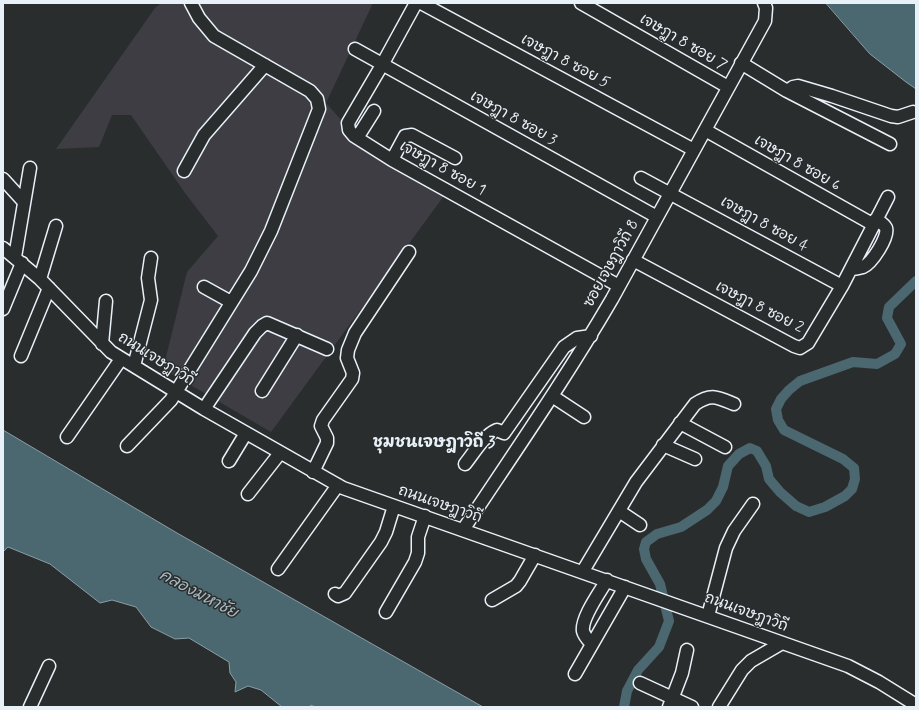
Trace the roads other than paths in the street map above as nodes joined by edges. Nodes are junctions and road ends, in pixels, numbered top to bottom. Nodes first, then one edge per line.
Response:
1 (191, 3) edge
2 (416, 3) edge
3 (422, 3) edge
4 (580, 3) edge
5 (764, 3) edge
6 (355, 49) dead end
7 (741, 63) junction
8 (265, 65) junction
9 (382, 65) junction
10 (728, 87) junction
11 (787, 92) junction
12 (832, 96) junction
13 (374, 111) dead end
14 (826, 111) junction
15 (913, 112) dead end
16 (705, 130) junction
17 (357, 138) junction
18 (890, 144) dead end
19 (694, 150) junction
20 (454, 158) dead end
21 (392, 160) junction
22 (30, 168) dead end
23 (184, 171) dead end
24 (641, 178) dead end
25 (3, 179) edge
26 (670, 193) junction
27 (888, 197) dead end
28 (24, 202) junction
29 (657, 217) junction
30 (875, 222) junction
31 (56, 226) dead end
32 (3, 248) edge
33 (409, 252) dead end
34 (151, 258) dead end
35 (18, 260) junction
36 (633, 260) junction
37 (40, 279) junction
38 (204, 286) dead end
39 (619, 286) junction
40 (842, 286) junction
41 (50, 288) junction
42 (106, 301) dead end
43 (231, 302) junction
44 (3, 309) edge
45 (297, 335) junction
46 (591, 336) junction
47 (102, 344) junction
48 (326, 349) dead end
49 (22, 356) dead end
50 (121, 359) junction
51 (134, 366) junction
52 (262, 391) dead end
53 (176, 392) junction
54 (552, 396) junction
55 (734, 404) dead end
56 (204, 409) junction
57 (584, 417) dead end
58 (680, 423) junction
59 (246, 433) junction
60 (67, 437) dead end
61 (663, 445) junction
62 (127, 446) dead end
63 (725, 447) dead end
64 (280, 453) junction
65 (695, 459) dead end
66 (229, 462) dead end
67 (465, 464) dead end
68 (313, 472) junction
69 (338, 485) junction
70 (248, 494) dead end
71 (753, 504) dead end
72 (394, 506) junction
73 (619, 511) junction
74 (425, 516) junction
75 (640, 525) dead end
76 (463, 530) junction
77 (534, 555) junction
78 (278, 569) dead end
79 (582, 571) junction
80 (607, 580) junction
81 (625, 586) junction
82 (335, 594) dead end
83 (492, 600) dead end
84 (386, 612) dead end
85 (708, 616) junction
86 (782, 643) junction
87 (592, 644) junction
88 (687, 650) dead end
89 (49, 666) dead end
90 (575, 674) dead end
91 (640, 683) dead end
92 (671, 703) edge
93 (916, 705) edge
94 (30, 707) edge
95 (692, 707) edge
96 (719, 707) edge

1 - 8 street
2 - 9 street
3 - 19 street, เจษฎา 8 ซอย 5
4 - 10 street, เจษฎา 8 ซอย 7
5 - 7 street, ซอยเจษฎาวิถี 8
6 - 9 street, เจษฎา 8 ซอย 3
7 - 10 street, ซอยเจษฎาวิถี 8
7 - 11 street
8 - 23 street
8 - 43 street
9 - 17 street
9 - 29 street, เจษฎา 8 ซอย 3
10 - 16 street, ซอยเจษฎาวิถี 8
11 - 12 street
11 - 14 street
12 - 14 street
12 - 15 street
13 - 17 street
14 - 18 street
16 - 19 street, ซอยเจษฎาวิถี 8
16 - 30 street, เจษฎา 8 ซอย 6
17 - 21 street, เจษฎา 8 ซอย 1
19 - 26 street, ซอยเจษฎาวิถี 8
20 - 21 street
21 - 39 street, เจษฎา 8 ซอย 1
22 - 28 street
24 - 26 street, เจษฎา 8 ซอย 4
25 - 28 street
26 - 29 street, ซอยเจษฎาวิถี 8
26 - 40 street, เจษฎา 8 ซอย 4
27 - 30 street, เจษฎา 8 ซอย 2
28 - 35 street
29 - 36 street, ซอยเจษฎาวิถี 8
30 - 40 street, เจษฎา 8 ซอย 2
31 - 37 street
32 - 35 street, ถนนเจษฎาวิถี
33 - 68 street
34 - 51 street
35 - 37 street, ถนนเจษฎาวิถี
35 - 44 street
36 - 39 street, ซอยเจษฎาวิถี 8
36 - 40 street, เจษฎา 8 ซอย 2
37 - 41 street, ถนนเจษฎาวิถี
38 - 43 street
39 - 46 street, ซอยเจษฎาวิถี 8
41 - 47 street, ถนนเจษฎาวิถี
41 - 49 street
42 - 47 street
43 - 53 street
45 - 48 street
45 - 52 street
45 - 56 street
46 - 54 street, ซอยเจษฎาวิถี 8
46 - 67 street
47 - 50 street, ถนนเจษฎาวิถี
50 - 51 street, ถนนเจษฎาวิถี
50 - 60 street
51 - 53 street, ถนนเจษฎาวิถี
53 - 56 street, ถนนเจษฎาวิถี
53 - 62 street
54 - 57 street
54 - 76 street, ซอยเจษฎาวิถี 8
55 - 58 street
56 - 59 street, ถนนเจษฎาวิถี
58 - 61 street
58 - 63 street
59 - 64 street, ถนนเจษฎาวิถี
59 - 66 street
61 - 65 street
61 - 73 street
64 - 68 street, ถนนเจษฎาวิถี
64 - 70 street
68 - 69 street, ถนนเจษฎาวิถี
69 - 72 street, ถนนเจษฎาวิถี
69 - 78 street
71 - 85 street
72 - 74 street, ถนนเจษฎาวิถี
72 - 82 street
73 - 75 street
73 - 79 street
74 - 76 street, ถนนเจษฎาวิถี
74 - 84 street
76 - 77 street, ถนนเจษฎาวิถี
77 - 79 street, ถนนเจษฎาวิถี
77 - 83 street
79 - 80 street, ถนนเจษฎาวิถี
80 - 81 street, ถนนเจษฎาวิถี
80 - 87 street
81 - 85 street, ถนนเจษฎาวิถี
81 - 87 street
85 - 86 street, ถนนเจษฎาวิถี
86 - 93 street, ถนนเจษฎาวิถี
86 - 96 street
87 - 90 street
88 - 92 street
89 - 94 street
91 - 92 street
92 - 95 street

